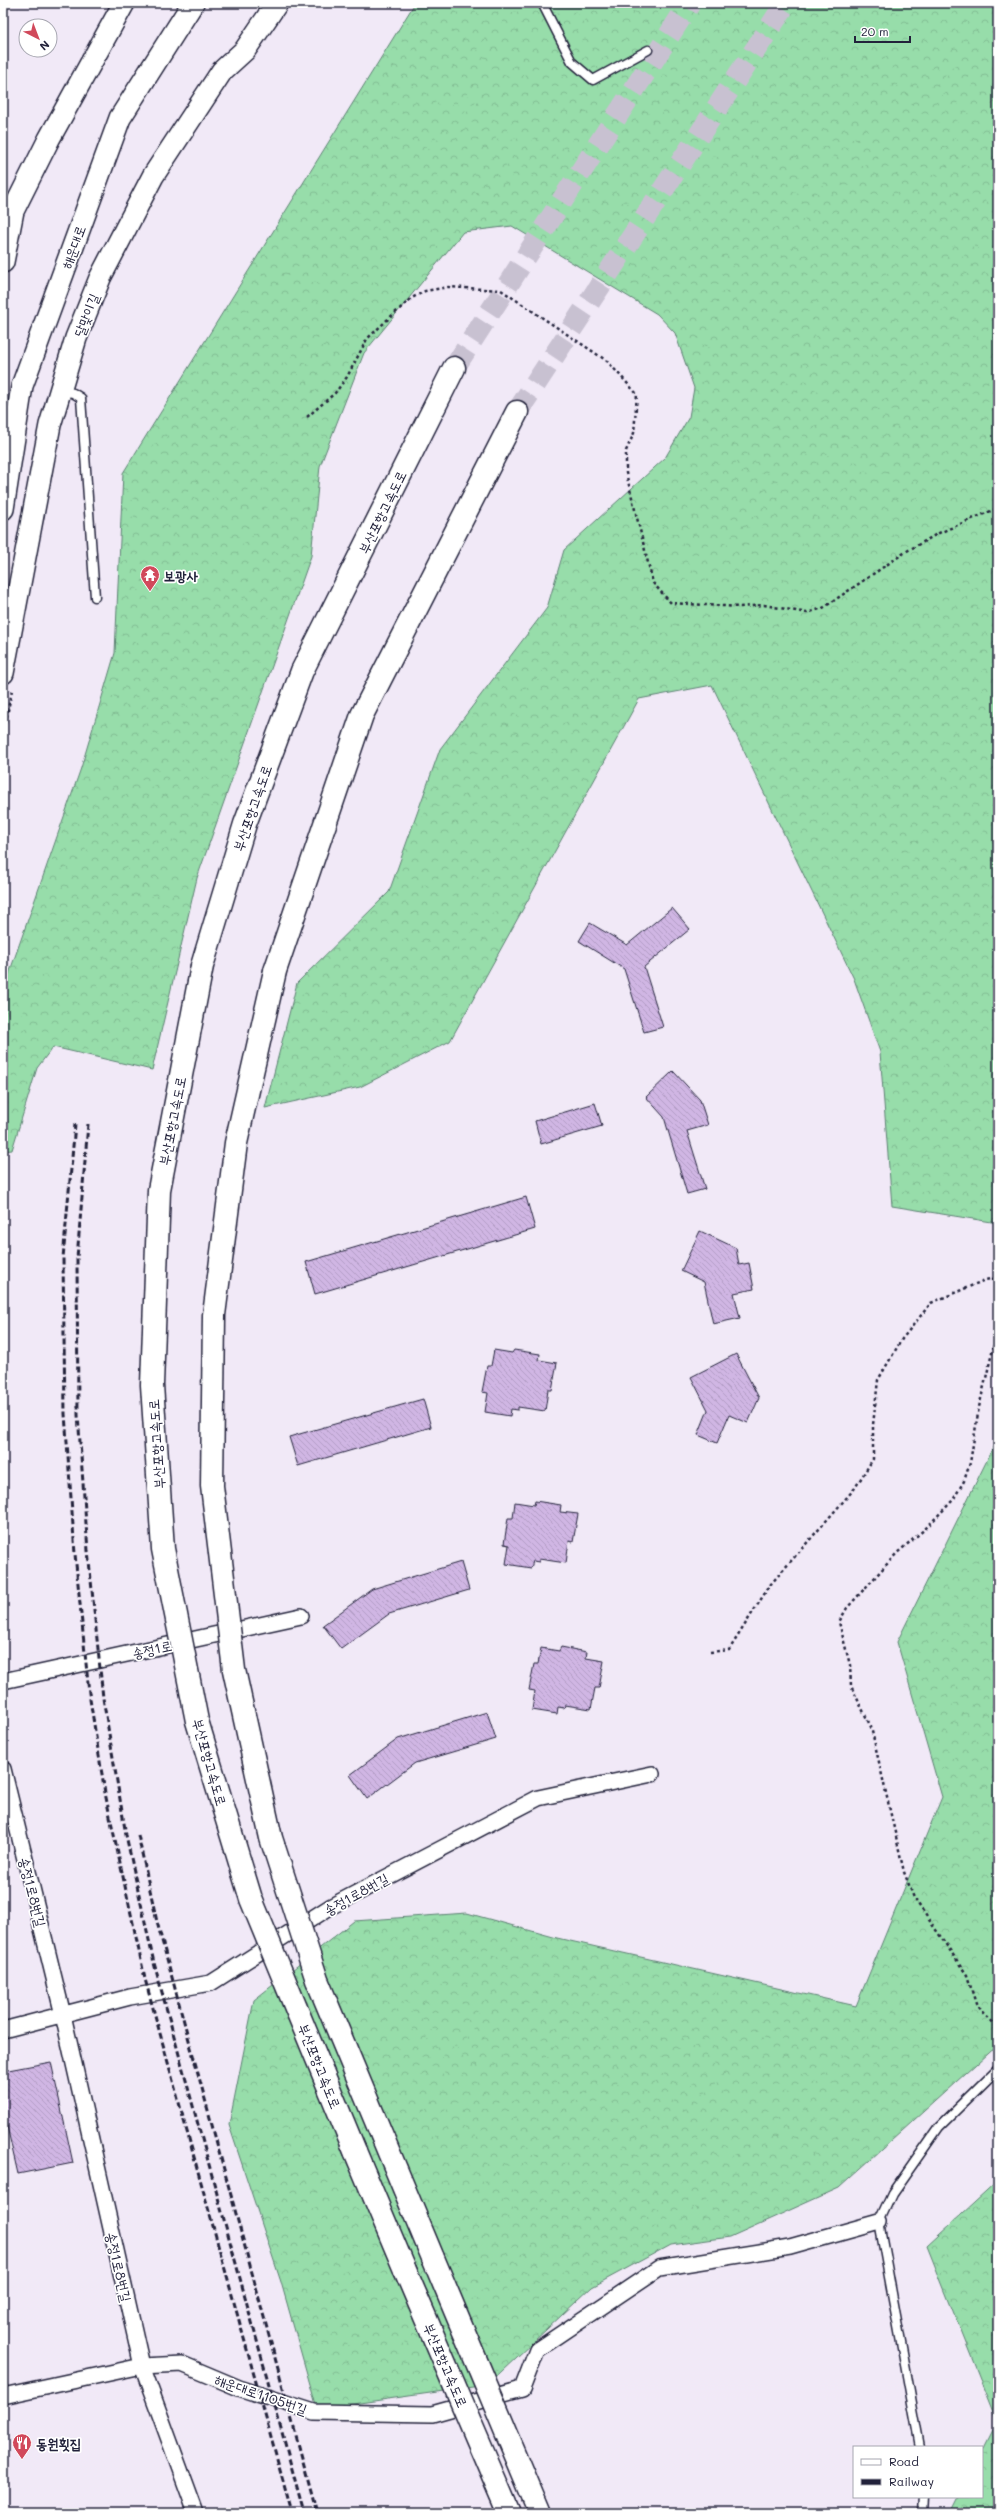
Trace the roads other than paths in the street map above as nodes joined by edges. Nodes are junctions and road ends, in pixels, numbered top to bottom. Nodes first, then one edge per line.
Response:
1 (124, 3) edge
2 (193, 3) edge
3 (277, 3) edge
4 (542, 3) edge
5 (648, 50) dead end
6 (3, 262) edge
7 (454, 368) tunnel mouth
8 (60, 390) junction
9 (517, 412) tunnel mouth
10 (3, 509) edge
11 (95, 597) dead end
12 (3, 673) edge
13 (301, 1616) dead end
14 (3, 1681) edge
15 (3, 1769) edge
16 (652, 1774) dead end
17 (63, 2015) junction
18 (3, 2030) edge
19 (998, 2069) edge
20 (879, 2222) junction
21 (142, 2366) junction
22 (3, 2396) edge
23 (920, 2446) edge
24 (924, 2498) edge
25 (196, 2513) edge
26 (509, 2513) edge
27 (540, 2513) edge
28 (923, 2513) edge

1 - 6 main road
2 - 10 main road, 해운대로
3 - 8 main road, 달맞이길
4 - 5 lane
7 - 26 highway, 부산포항고속도로, bridge
8 - 11 lane
8 - 12 main road, 달맞이길
9 - 27 highway, bridge
13 - 14 street, 송정1로
15 - 17 street, 송정1로8번길
16 - 17 street, 송정1로8번길
17 - 18 street
17 - 21 street, 송정1로8번길
19 - 20 lane
20 - 21 street, 해운대로1105번길
20 - 23 lane
21 - 22 street, 해운대로1105번길
21 - 25 street, 송정1로8번길
24 - 28 lane

